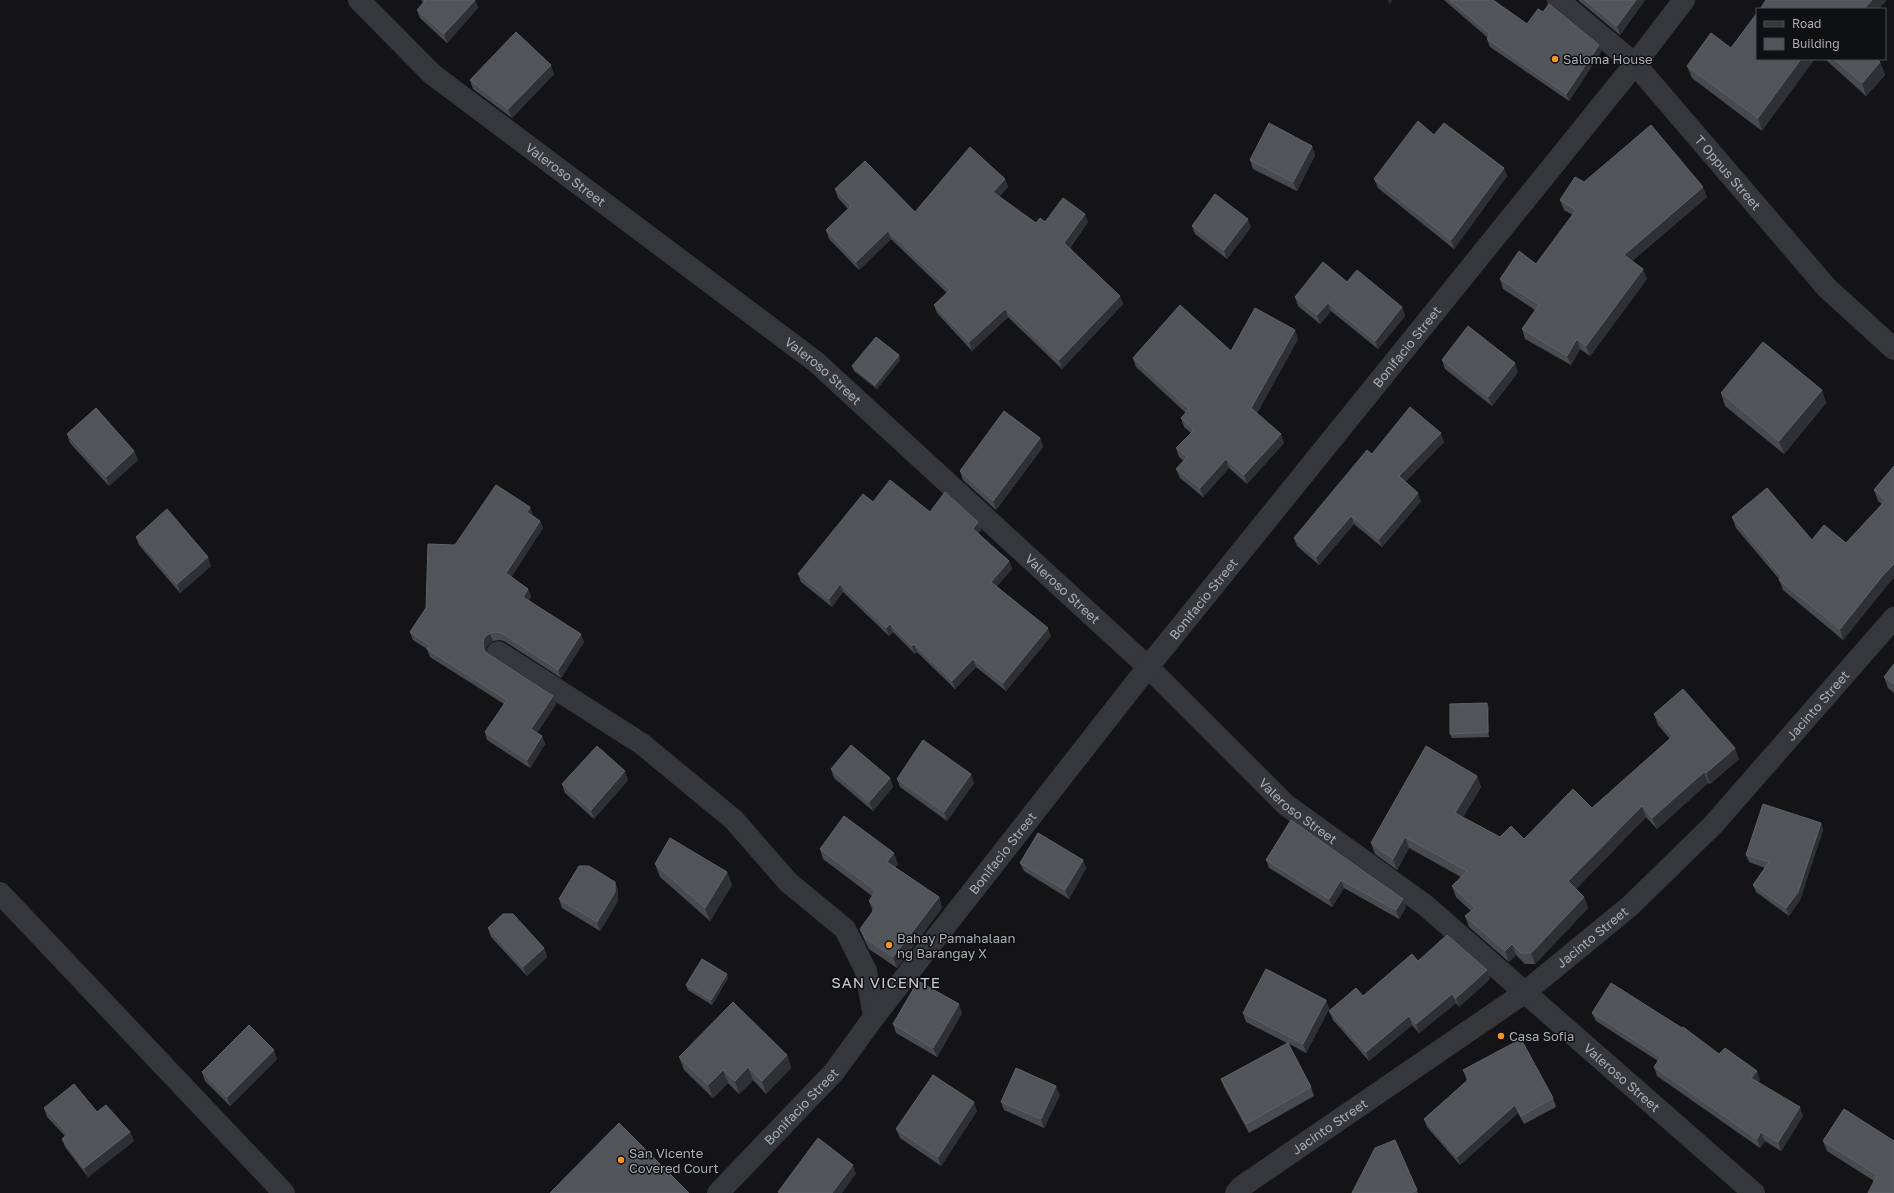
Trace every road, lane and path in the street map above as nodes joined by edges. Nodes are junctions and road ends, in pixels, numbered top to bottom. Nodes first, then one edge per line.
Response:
1 (358, 0) edge
2 (1558, 0) edge
3 (1684, 0) edge
4 (1635, 64) junction
5 (1894, 349) edge
6 (1894, 618) edge
7 (498, 652) dead end
8 (1148, 667) junction
9 (0, 893) edge
10 (1524, 993) junction
11 (874, 1017) junction
12 (284, 1193) edge
13 (718, 1193) edge
14 (1236, 1193) edge
15 (1754, 1193) edge

1 - 8 street, Valeroso Street
2 - 4 street, T Oppus Street
3 - 4 street, Bonifacio Street
4 - 5 street, T Oppus Street
4 - 8 street, Bonifacio Street
6 - 10 street, Jacinto Street
7 - 11 street
8 - 10 street, Valeroso Street
8 - 11 street, Bonifacio Street
9 - 12 street
10 - 14 street, Jacinto Street
10 - 15 street, Valeroso Street
11 - 13 street, Bonifacio Street

